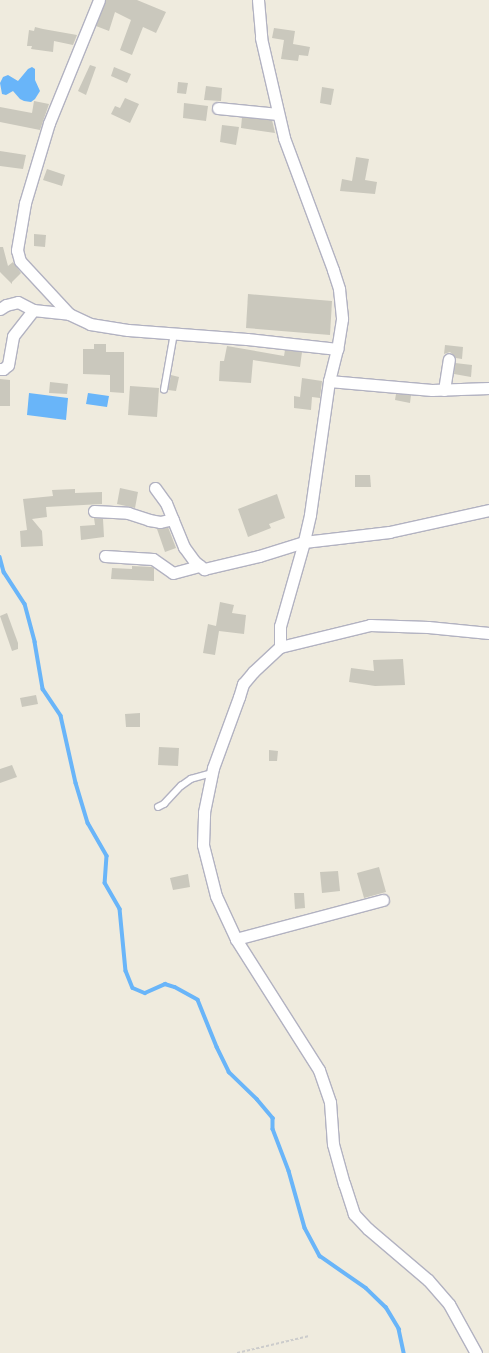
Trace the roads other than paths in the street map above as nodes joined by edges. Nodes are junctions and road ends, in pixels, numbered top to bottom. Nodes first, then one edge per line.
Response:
1 (99, 0) edge
2 (258, 0) edge
3 (218, 108) dead end
4 (278, 114) junction
5 (0, 309) edge
6 (33, 310) junction
7 (69, 314) junction
8 (174, 334) junction
9 (337, 349) junction
10 (449, 359) dead end
11 (0, 369) edge
12 (329, 381) junction
13 (489, 388) edge
14 (164, 390) dead end
15 (444, 390) junction
16 (155, 488) dead end
17 (489, 510) edge
18 (94, 511) dead end
19 (173, 519) junction
20 (304, 542) junction
21 (105, 556) dead end
22 (200, 566) junction
23 (489, 633) edge
24 (280, 647) junction
25 (212, 772) junction
26 (158, 807) dead end
27 (383, 900) dead end
28 (236, 939) junction
29 (476, 1353) edge

1 - 7 street
2 - 4 street
3 - 4 street
4 - 9 street
5 - 6 street
6 - 7 street
6 - 11 street
7 - 8 street
8 - 9 street
8 - 14 lane
9 - 12 street
10 - 15 street
12 - 15 street
12 - 20 street
13 - 15 street
16 - 19 street
17 - 20 street
18 - 19 street
19 - 22 street
20 - 22 street
20 - 24 street
21 - 22 street
23 - 24 street
24 - 25 street
25 - 26 lane
25 - 28 street
27 - 28 street
28 - 29 street

